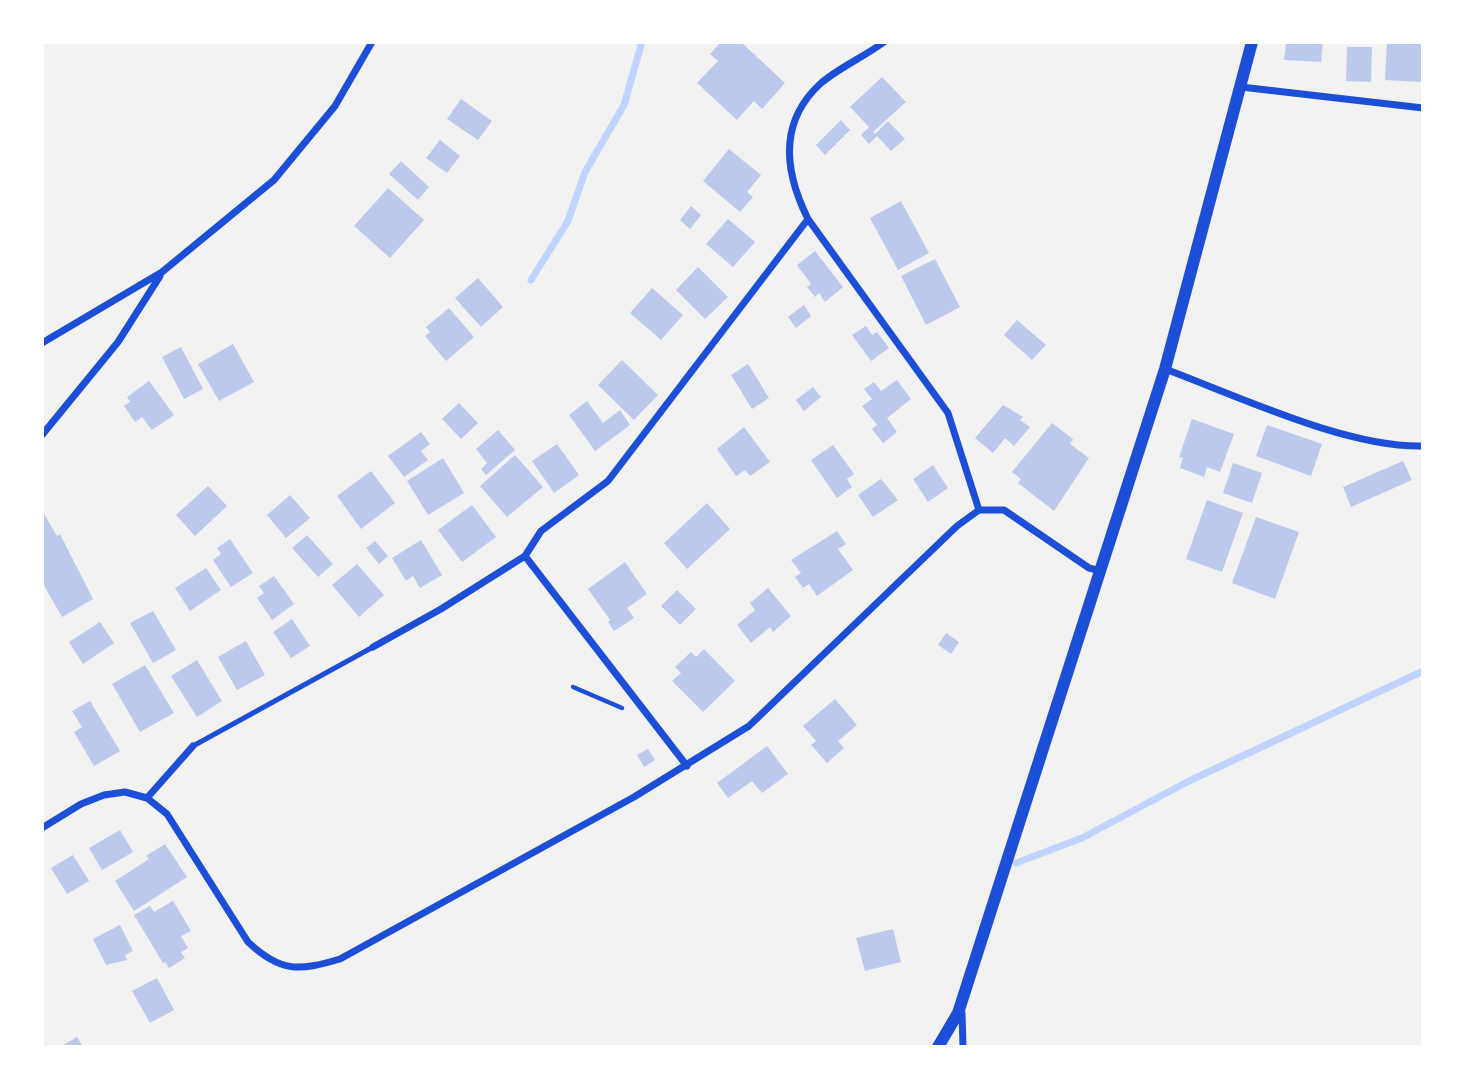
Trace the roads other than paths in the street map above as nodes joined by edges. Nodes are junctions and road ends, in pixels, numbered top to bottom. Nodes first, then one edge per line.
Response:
1 (372, 42) edge
2 (884, 42) edge
3 (1252, 42) edge
4 (1241, 87) junction
5 (1423, 108) edge
6 (808, 219) junction
7 (162, 272) junction
8 (42, 343) edge
9 (1165, 369) junction
10 (42, 435) edge
11 (1423, 446) edge
12 (979, 510) junction
13 (525, 556) junction
14 (1101, 571) junction
15 (373, 647) joint
16 (194, 746) joint
17 (687, 766) junction
18 (147, 798) junction
19 (42, 828) edge
20 (958, 1013) junction
21 (938, 1047) edge
22 (963, 1047) edge

1 - 7 street
2 - 6 street
3 - 4 street
4 - 5 street
4 - 9 street
6 - 12 street
6 - 13 street
7 - 8 street
7 - 10 street
9 - 11 street
9 - 14 street
12 - 14 street
12 - 17 street
13 - 15 street
13 - 17 street
14 - 20 street
15 - 16 lane
16 - 18 street
17 - 18 street
18 - 19 street
20 - 21 street
20 - 22 street

